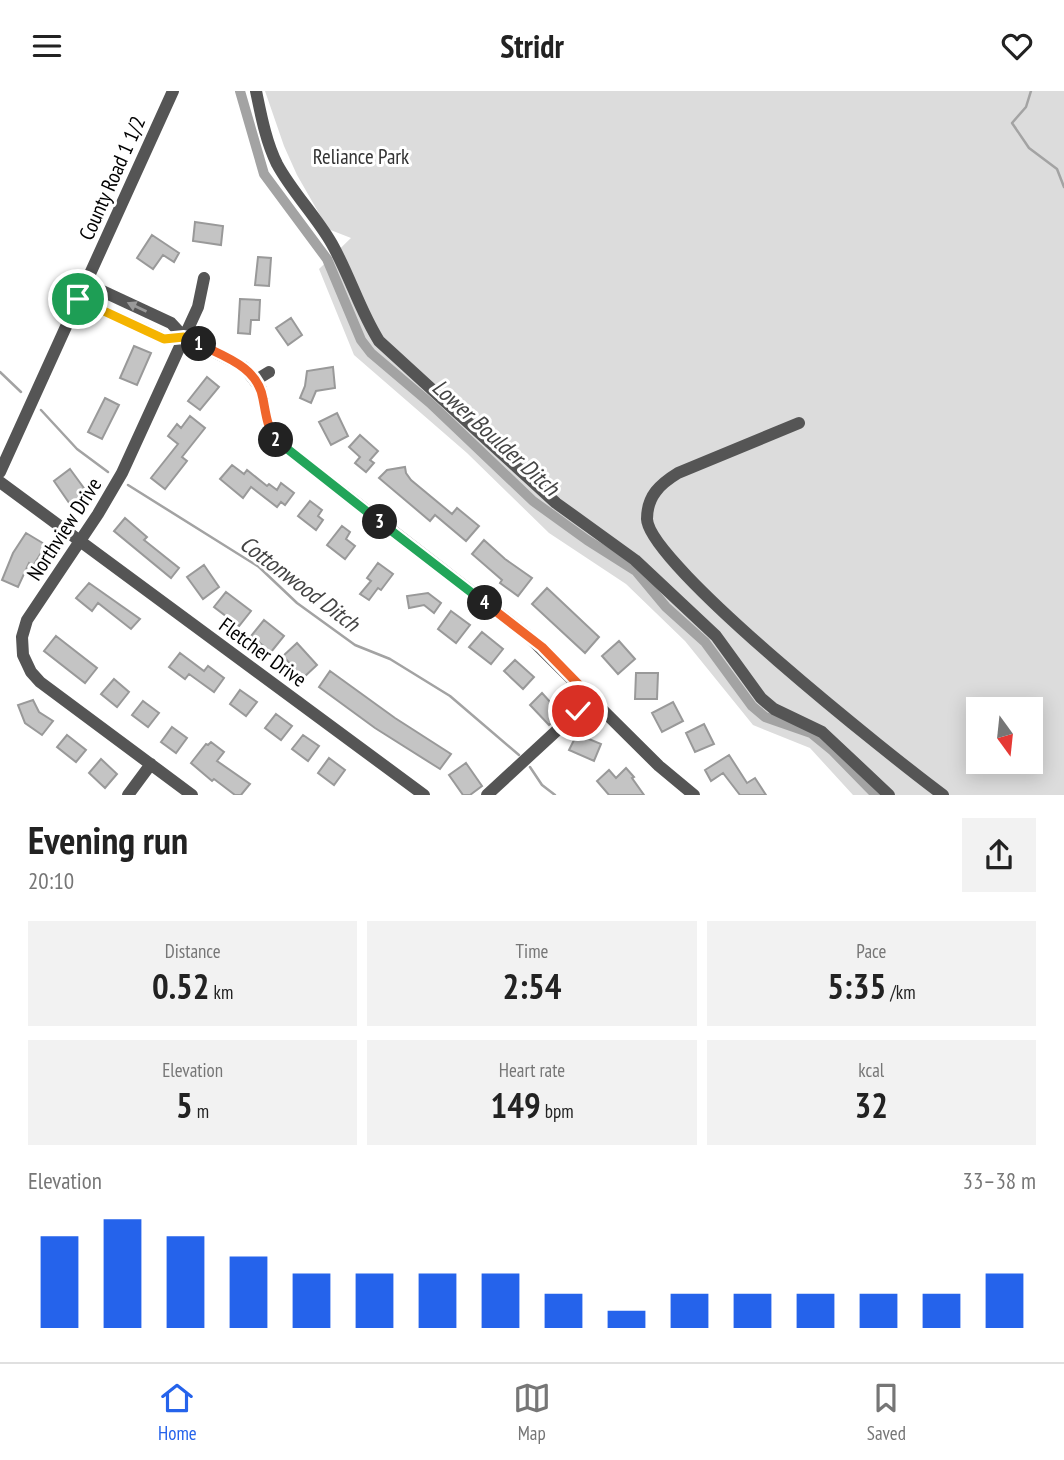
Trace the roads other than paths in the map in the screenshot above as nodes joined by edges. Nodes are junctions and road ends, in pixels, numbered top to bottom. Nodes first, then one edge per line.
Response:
1 (173, 91) edge
2 (256, 91) edge
3 (204, 278) dead end
4 (85, 283) junction
5 (78, 299) junction
6 (184, 337) junction
7 (269, 372) dead end
8 (256, 380) junction
9 (799, 423) dead end
10 (0, 472) edge
11 (0, 482) edge
12 (80, 541) junction
13 (592, 698) junction
14 (150, 764) junction
15 (128, 795) edge
16 (192, 795) edge
17 (424, 795) edge
18 (488, 795) edge
19 (694, 795) edge
20 (888, 795) edge
21 (943, 795) edge

1 - 4 street, County Road 1 1/2
2 - 20 street
3 - 6 street, Northview Drive
4 - 5 street, County Road 1 1/2
6 -> 4 street
5 - 6 street
5 - 10 street, County Road 1 1/2
6 - 8 street
6 - 12 street, Northview Drive
7 - 8 street
8 - 13 street
9 - 21 street
11 - 12 street, Fletcher Drive
12 - 14 street, Northview Drive
12 - 17 street, Fletcher Drive
13 - 18 street
13 - 19 street
14 - 15 street
14 - 16 street, Northview Drive

